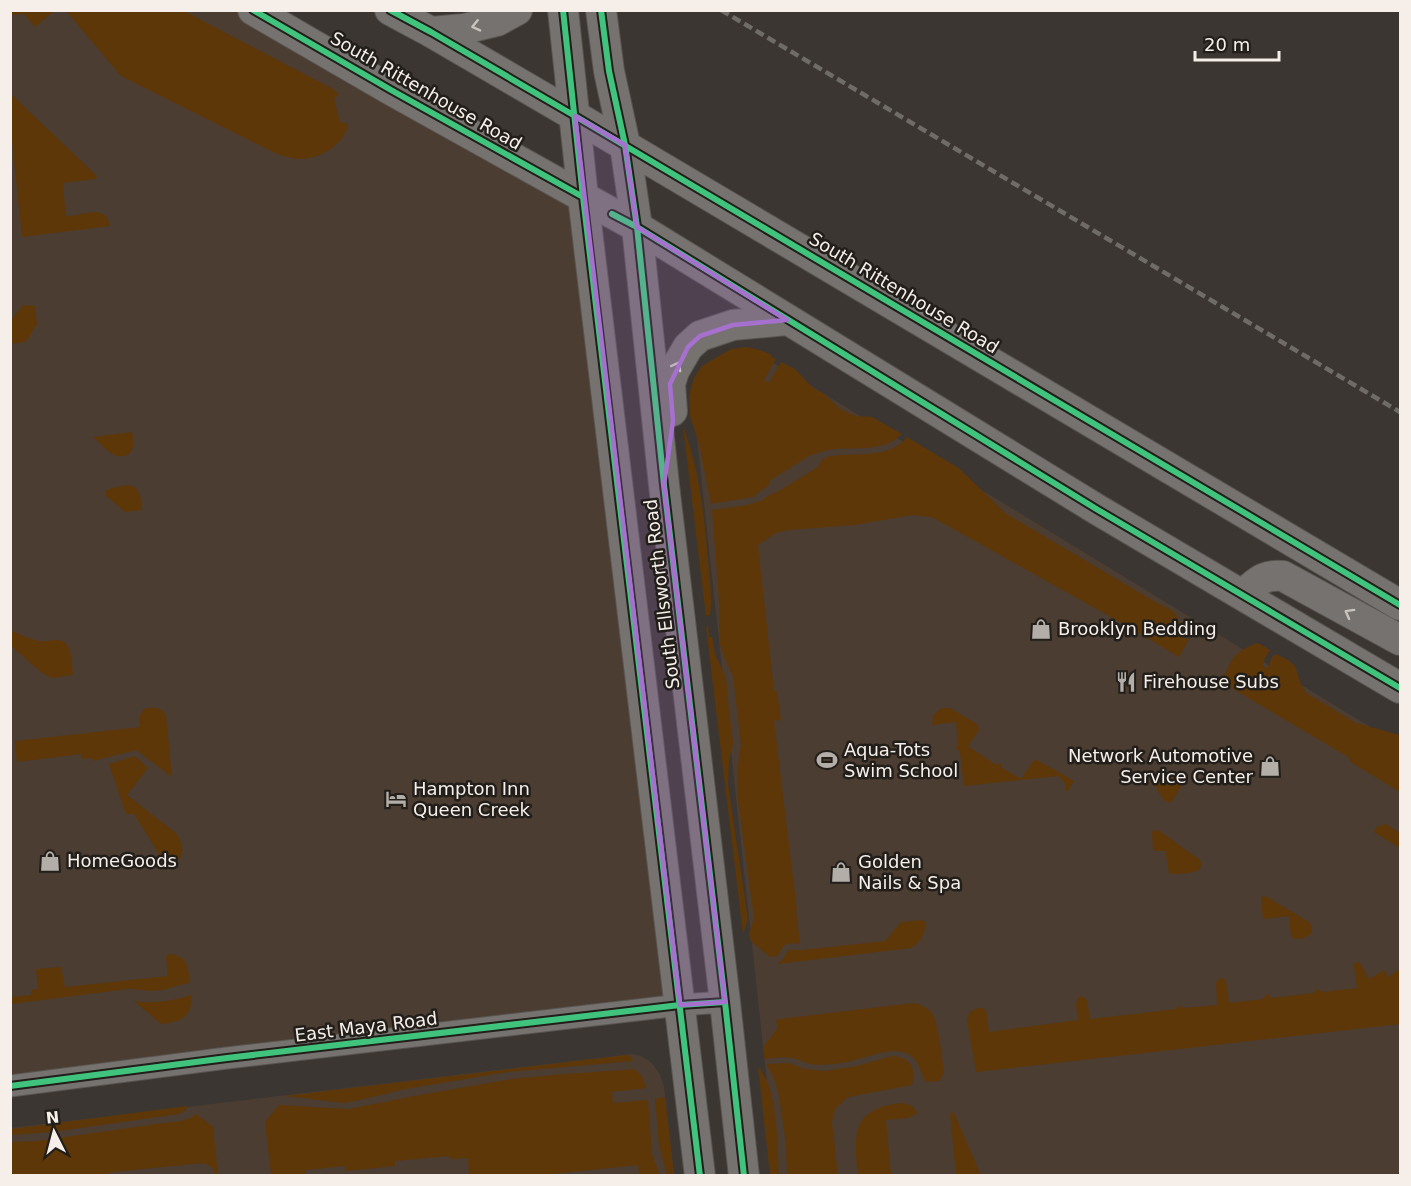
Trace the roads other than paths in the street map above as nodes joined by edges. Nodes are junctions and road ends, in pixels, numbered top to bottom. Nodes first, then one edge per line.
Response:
1 (253, 10) edge
2 (390, 10) edge
3 (517, 10) edge
4 (563, 10) edge
5 (602, 10) edge
6 (431, 32) junction
7 (575, 116) junction
8 (625, 145) junction
9 (583, 197) junction
10 (637, 227) junction
11 (787, 320) junction
12 (664, 485) junction
13 (1242, 596) junction
14 (1401, 605) edge
15 (1401, 640) edge
16 (1401, 688) edge
17 (725, 1002) junction
18 (680, 1005) junction
19 (10, 1086) edge
20 (700, 1176) edge
21 (744, 1176) edge

1 - 9 main road, South Rittenhouse Road
2 - 6 main road, South Rittenhouse Road
3 -> 6 main road
4 - 7 main road, South Ellsworth Road
5 - 8 main road, South Ellsworth Road
6 - 7 main road, South Rittenhouse Road
7 - 8 main road, South Rittenhouse Road
7 - 9 main road, South Ellsworth Road
8 - 10 main road, South Ellsworth Road
8 - 14 main road, South Rittenhouse Road
9 - 10 main road, South Rittenhouse Road
9 - 18 main road, South Ellsworth Road
10 - 11 main road, South Rittenhouse Road
10 - 12 main road, South Ellsworth Road
12 -> 11 main road
11 - 13 main road, South Rittenhouse Road
12 - 17 main road, South Ellsworth Road
15 -> 13 main road
13 - 16 main road, South Rittenhouse Road
17 - 18 street, East Maya Road
17 - 21 main road, South Ellsworth Road
18 - 19 street, East Maya Road
18 - 20 main road, South Ellsworth Road

